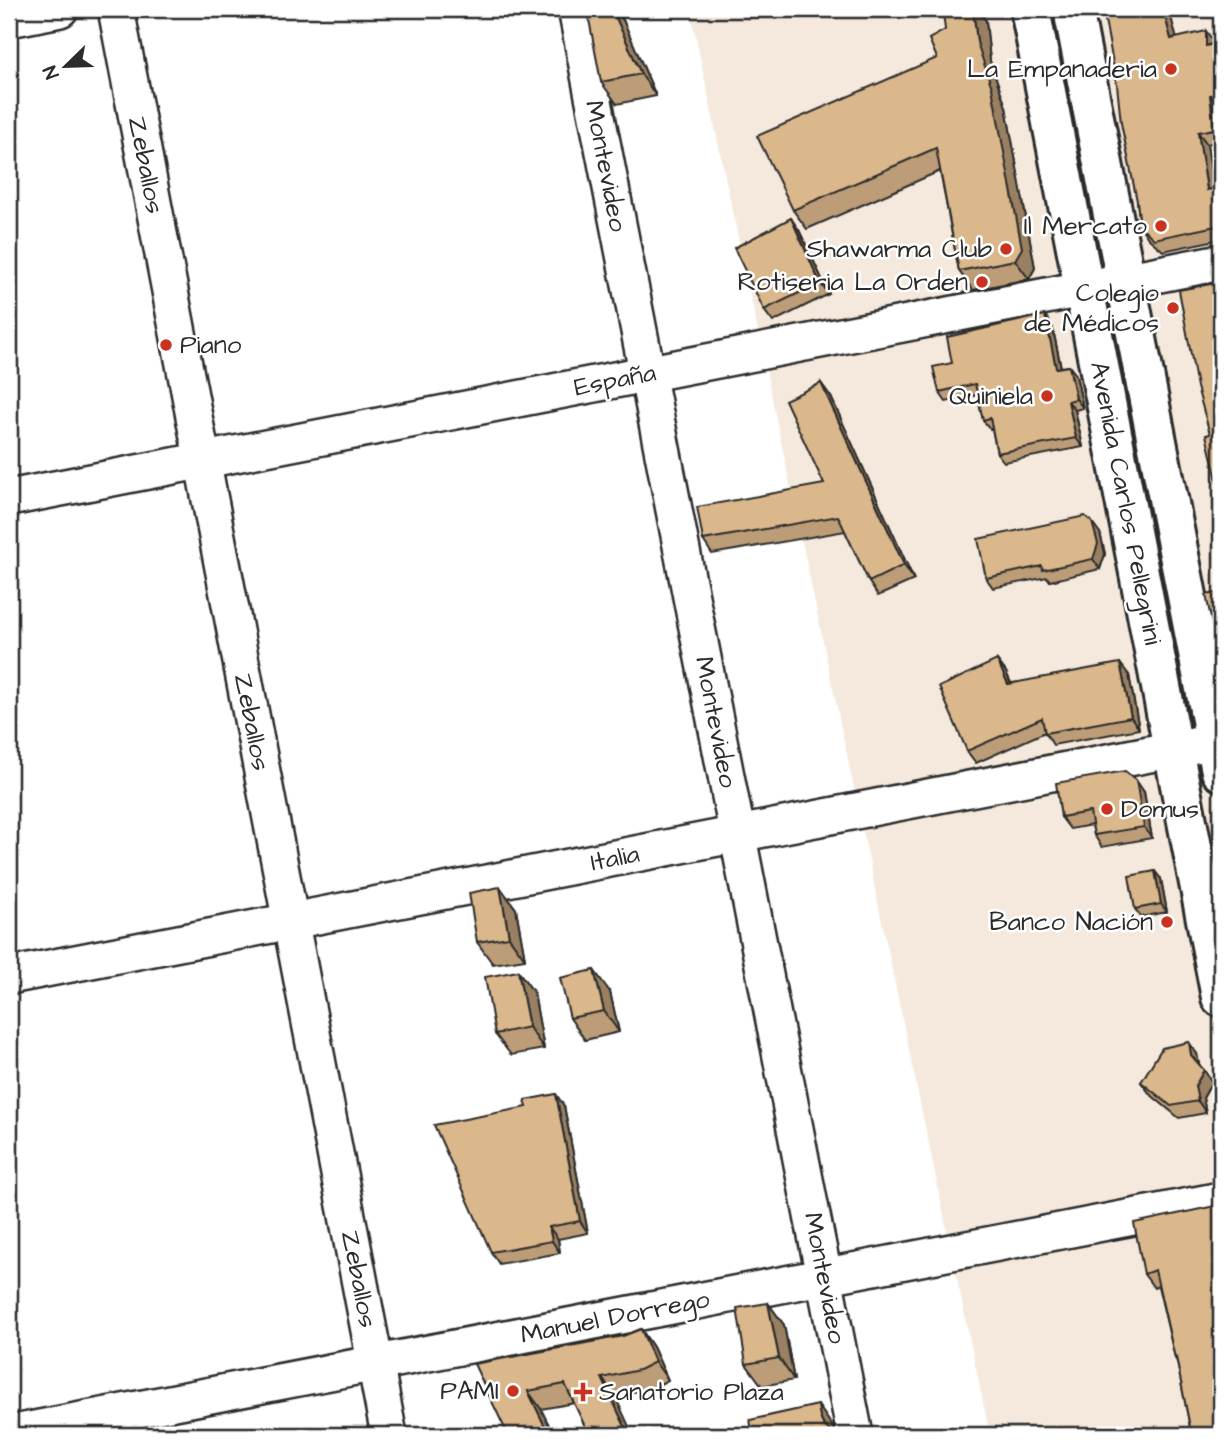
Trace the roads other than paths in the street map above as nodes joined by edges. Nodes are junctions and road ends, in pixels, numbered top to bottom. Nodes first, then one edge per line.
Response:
1 (61, 9) edge
2 (116, 9) edge
3 (576, 9) edge
4 (1030, 9) edge
5 (1073, 9) edge
6 (9, 19) edge
7 (1221, 262) edge
8 (1126, 281) junction
9 (1084, 289) junction
10 (648, 374) junction
11 (202, 461) junction
12 (9, 499) edge
13 (1173, 749) junction
14 (1219, 751) edge
15 (738, 834) junction
16 (290, 921) junction
17 (9, 976) edge
18 (1221, 997) edge
19 (1221, 1200) edge
20 (824, 1277) junction
21 (375, 1363) junction
22 (9, 1434) edge
23 (389, 1435) edge
24 (855, 1435) edge

1 - 6 street
2 - 11 street, Zeballos
3 - 10 street, Montevideo
4 - 9 main road, Avenida Carlos Pellegrini
5 - 8 main road, Avenida Carlos Pellegrini
7 - 8 street, España
8 - 9 street, España
8 - 14 main road, Avenida Carlos Pellegrini
9 - 10 street, España
9 - 13 main road, Avenida Carlos Pellegrini
10 - 11 street, España
10 - 15 street, Montevideo
11 - 12 street, España
11 - 16 street, Zeballos
13 - 14 street, Italia
13 - 15 street, Italia
13 - 18 main road, Avenida Carlos Pellegrini
15 - 16 street, Italia
15 - 20 street, Montevideo
16 - 17 street, Italia
16 - 21 street, Zeballos
19 - 20 street, Manuel Dorrego
20 - 21 street, Manuel Dorrego
20 - 24 street, Montevideo
21 - 22 street, Manuel Dorrego
21 - 23 street, Zeballos

